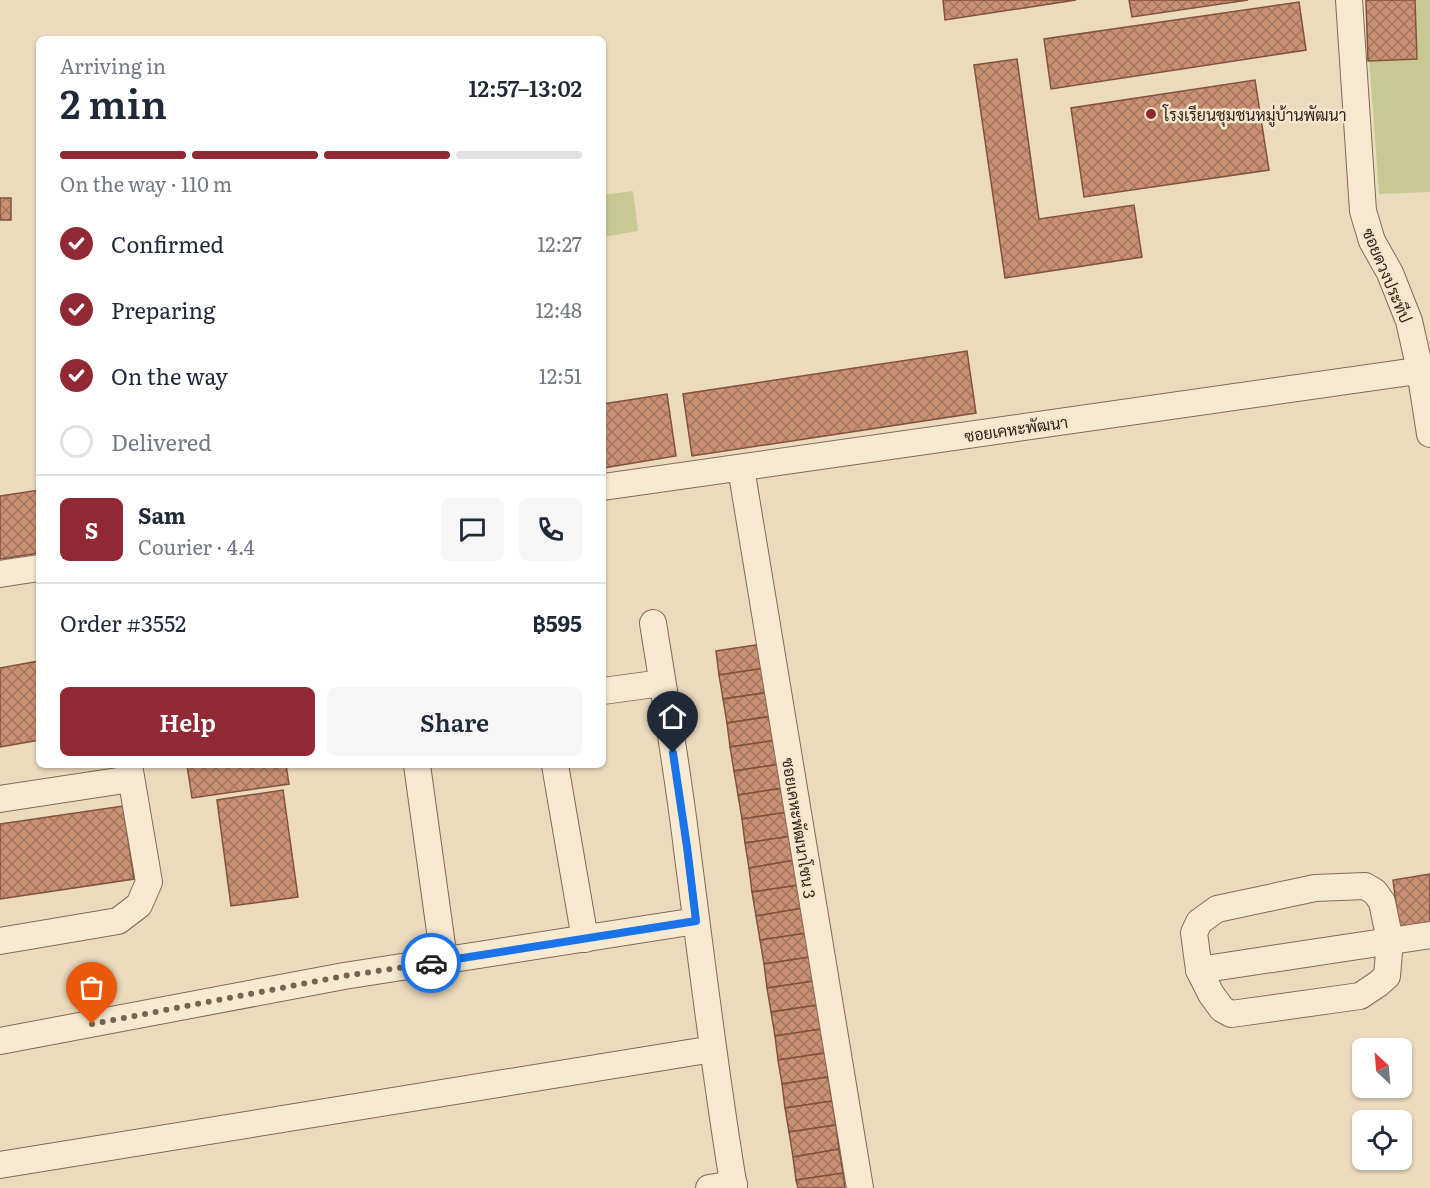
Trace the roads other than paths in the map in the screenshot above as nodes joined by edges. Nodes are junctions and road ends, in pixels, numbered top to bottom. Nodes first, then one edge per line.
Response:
1 (1349, 0) edge
2 (1425, 370) edge
3 (1430, 434) edge
4 (741, 468) junction
5 (606, 487) edge
6 (36, 568) edge
7 (0, 574) edge
8 (653, 623) dead end
9 (662, 683) junction
10 (606, 692) edge
11 (417, 768) edge
12 (556, 768) edge
13 (130, 772) edge
14 (0, 799) edge
15 (696, 921) junction
16 (1430, 935) edge
17 (585, 939) junction
18 (0, 941) edge
19 (1390, 941) junction
20 (444, 960) junction
21 (1199, 970) junction
22 (0, 1041) edge
23 (713, 1049) junction
24 (0, 1165) edge
25 (726, 1187) edge
26 (860, 1188) edge

1 - 2 street, ซอยดวงประทีป
2 - 3 street, ซอยดวงประทีป
2 - 4 street, ซอยเคหะพัฒนา
4 - 5 street, ซอยเคหะพัฒนา
4 - 26 street, ซอยเคหะพัฒนาโซน 3
6 - 7 street
8 - 9 street
9 - 10 street
9 - 15 street
11 - 20 street
12 - 17 street
13 - 14 street
13 - 18 street
15 - 17 street
15 - 23 street
16 - 19 street
17 - 20 street
19 - 21 street
19 - 21 street
19 - 21 street
20 - 22 street
23 - 24 street
23 - 25 street

